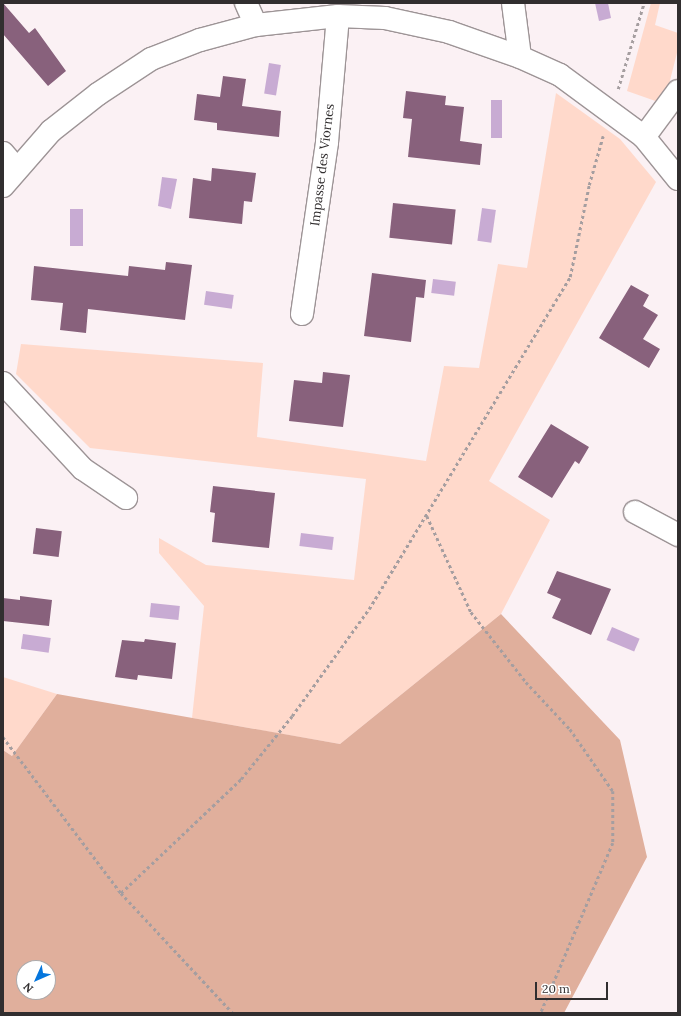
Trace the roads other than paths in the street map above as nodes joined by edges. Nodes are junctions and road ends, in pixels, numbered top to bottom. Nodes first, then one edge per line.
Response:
1 (246, 3) edge
2 (513, 3) edge
3 (338, 16) junction
4 (256, 24) junction
5 (520, 57) junction
6 (678, 91) edge
7 (644, 137) junction
8 (9, 161) edge
9 (678, 178) edge
10 (3, 186) edge
11 (302, 314) dead end
12 (3, 384) edge
13 (126, 498) dead end
14 (635, 512) dead end
15 (678, 535) edge

1 - 4 street
2 - 5 street
3 - 4 street
3 - 5 street
3 - 11 street, Impasse des Viornes
4 - 8 street
5 - 7 street
6 - 7 street
7 - 9 street
8 - 10 street
12 - 13 street
14 - 15 street

